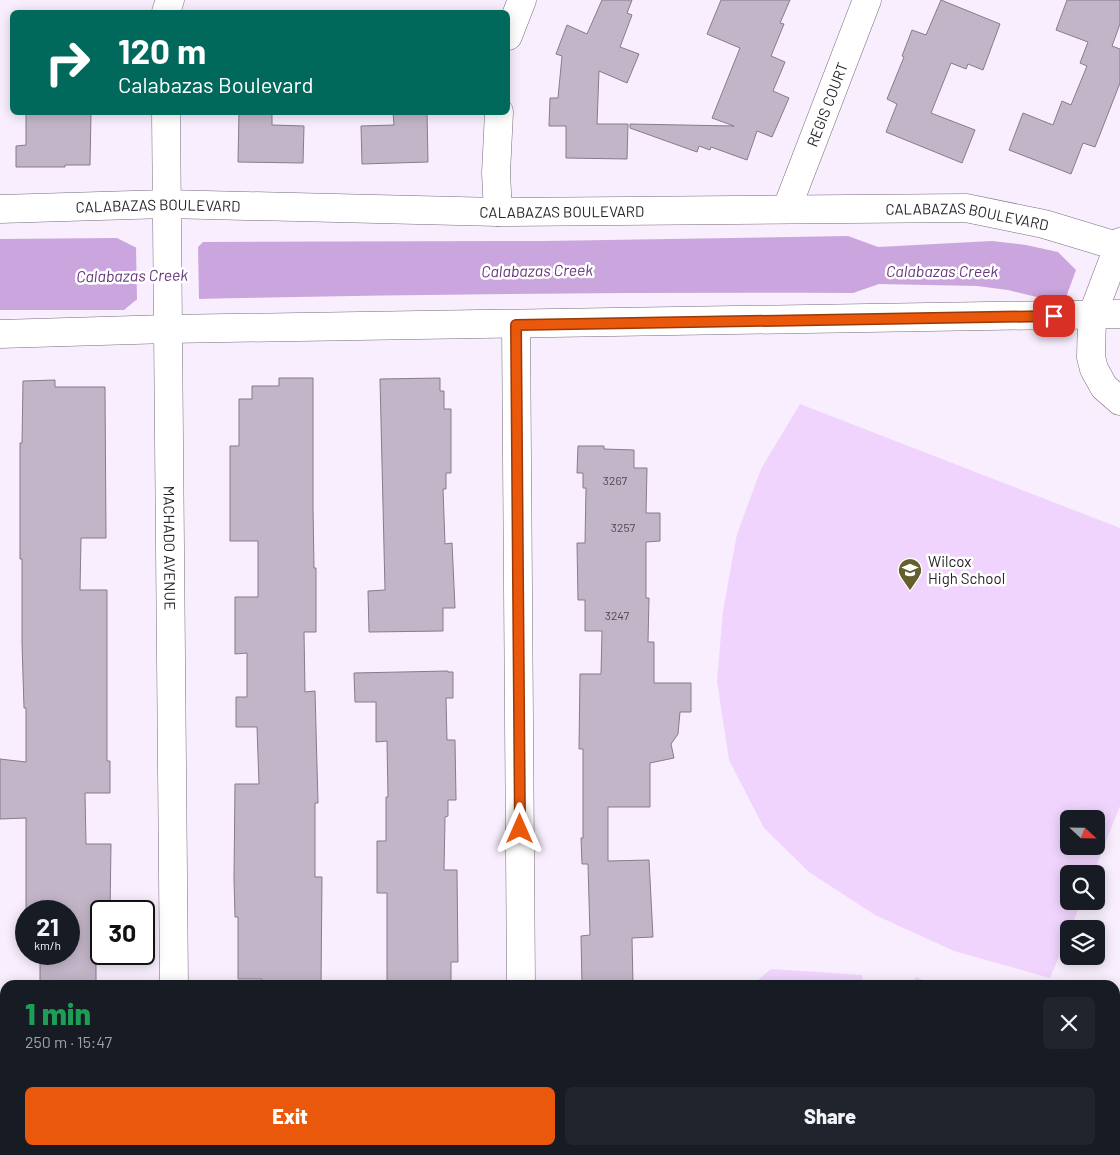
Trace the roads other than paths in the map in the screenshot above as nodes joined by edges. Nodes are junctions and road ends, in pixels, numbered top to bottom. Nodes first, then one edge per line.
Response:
1 (522, 0) edge
2 (867, 0) edge
3 (510, 31) edge
4 (166, 115) edge
5 (499, 115) edge
6 (166, 204) junction
7 (0, 208) edge
8 (786, 208) junction
9 (498, 212) junction
10 (1119, 246) edge
11 (1120, 314) edge
12 (1092, 316) junction
13 (516, 325) junction
14 (168, 329) junction
15 (0, 334) edge
16 (1120, 401) edge
17 (174, 980) edge
18 (521, 980) edge

1 - 3 street
2 - 8 street, REGIS COURT
4 - 6 street, MACHADO AVENUE
5 - 9 street
6 - 7 street, CALABAZAS BOULEVARD
6 - 9 street, CALABAZAS BOULEVARD
6 - 14 street, MACHADO AVENUE
8 - 9 street, CALABAZAS BOULEVARD
8 - 10 street, CALABAZAS BOULEVARD
10 - 12 street
11 - 12 street
12 - 13 street
12 - 16 street
13 - 14 street
13 - 18 street
14 - 15 street
14 - 17 street, MACHADO AVENUE

